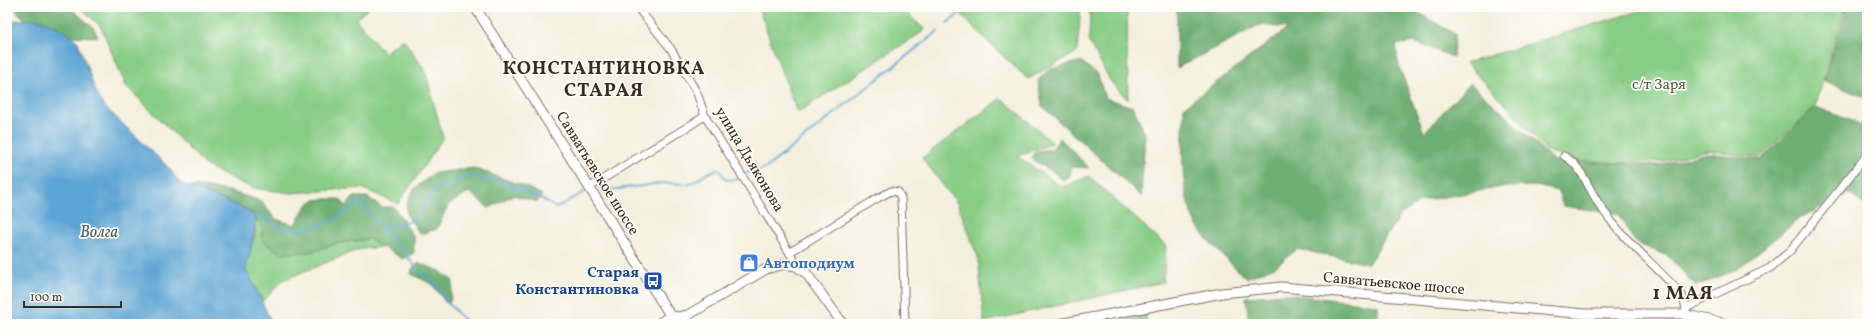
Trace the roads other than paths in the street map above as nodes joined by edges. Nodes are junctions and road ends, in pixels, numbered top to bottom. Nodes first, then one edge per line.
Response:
1 (475, 7) edge
2 (637, 7) edge
3 (706, 116) junction
4 (1867, 155) edge
5 (1564, 156) dead end
6 (590, 187) junction
7 (790, 252) junction
8 (799, 268) junction
9 (1686, 311) junction
10 (670, 315) junction
11 (656, 324) edge
12 (675, 324) edge
13 (843, 324) edge
14 (905, 324) edge
15 (1059, 324) edge
16 (1727, 324) edge

1 - 6 main road, Савватьевское шоссе
2 - 3 street, улица Дьяконова
3 - 6 street
3 - 7 street, улица Дьяконова
4 - 9 street
5 - 9 street
6 - 10 main road, Савватьевское шоссе
7 - 8 street, улица Дьяконова
7 - 14 street
8 - 10 main road
8 - 13 main road, улица Дьяконова
9 - 15 main road, Савватьевское шоссе
9 - 16 main road, Савватьевское шоссе
10 - 11 street
10 - 12 street

